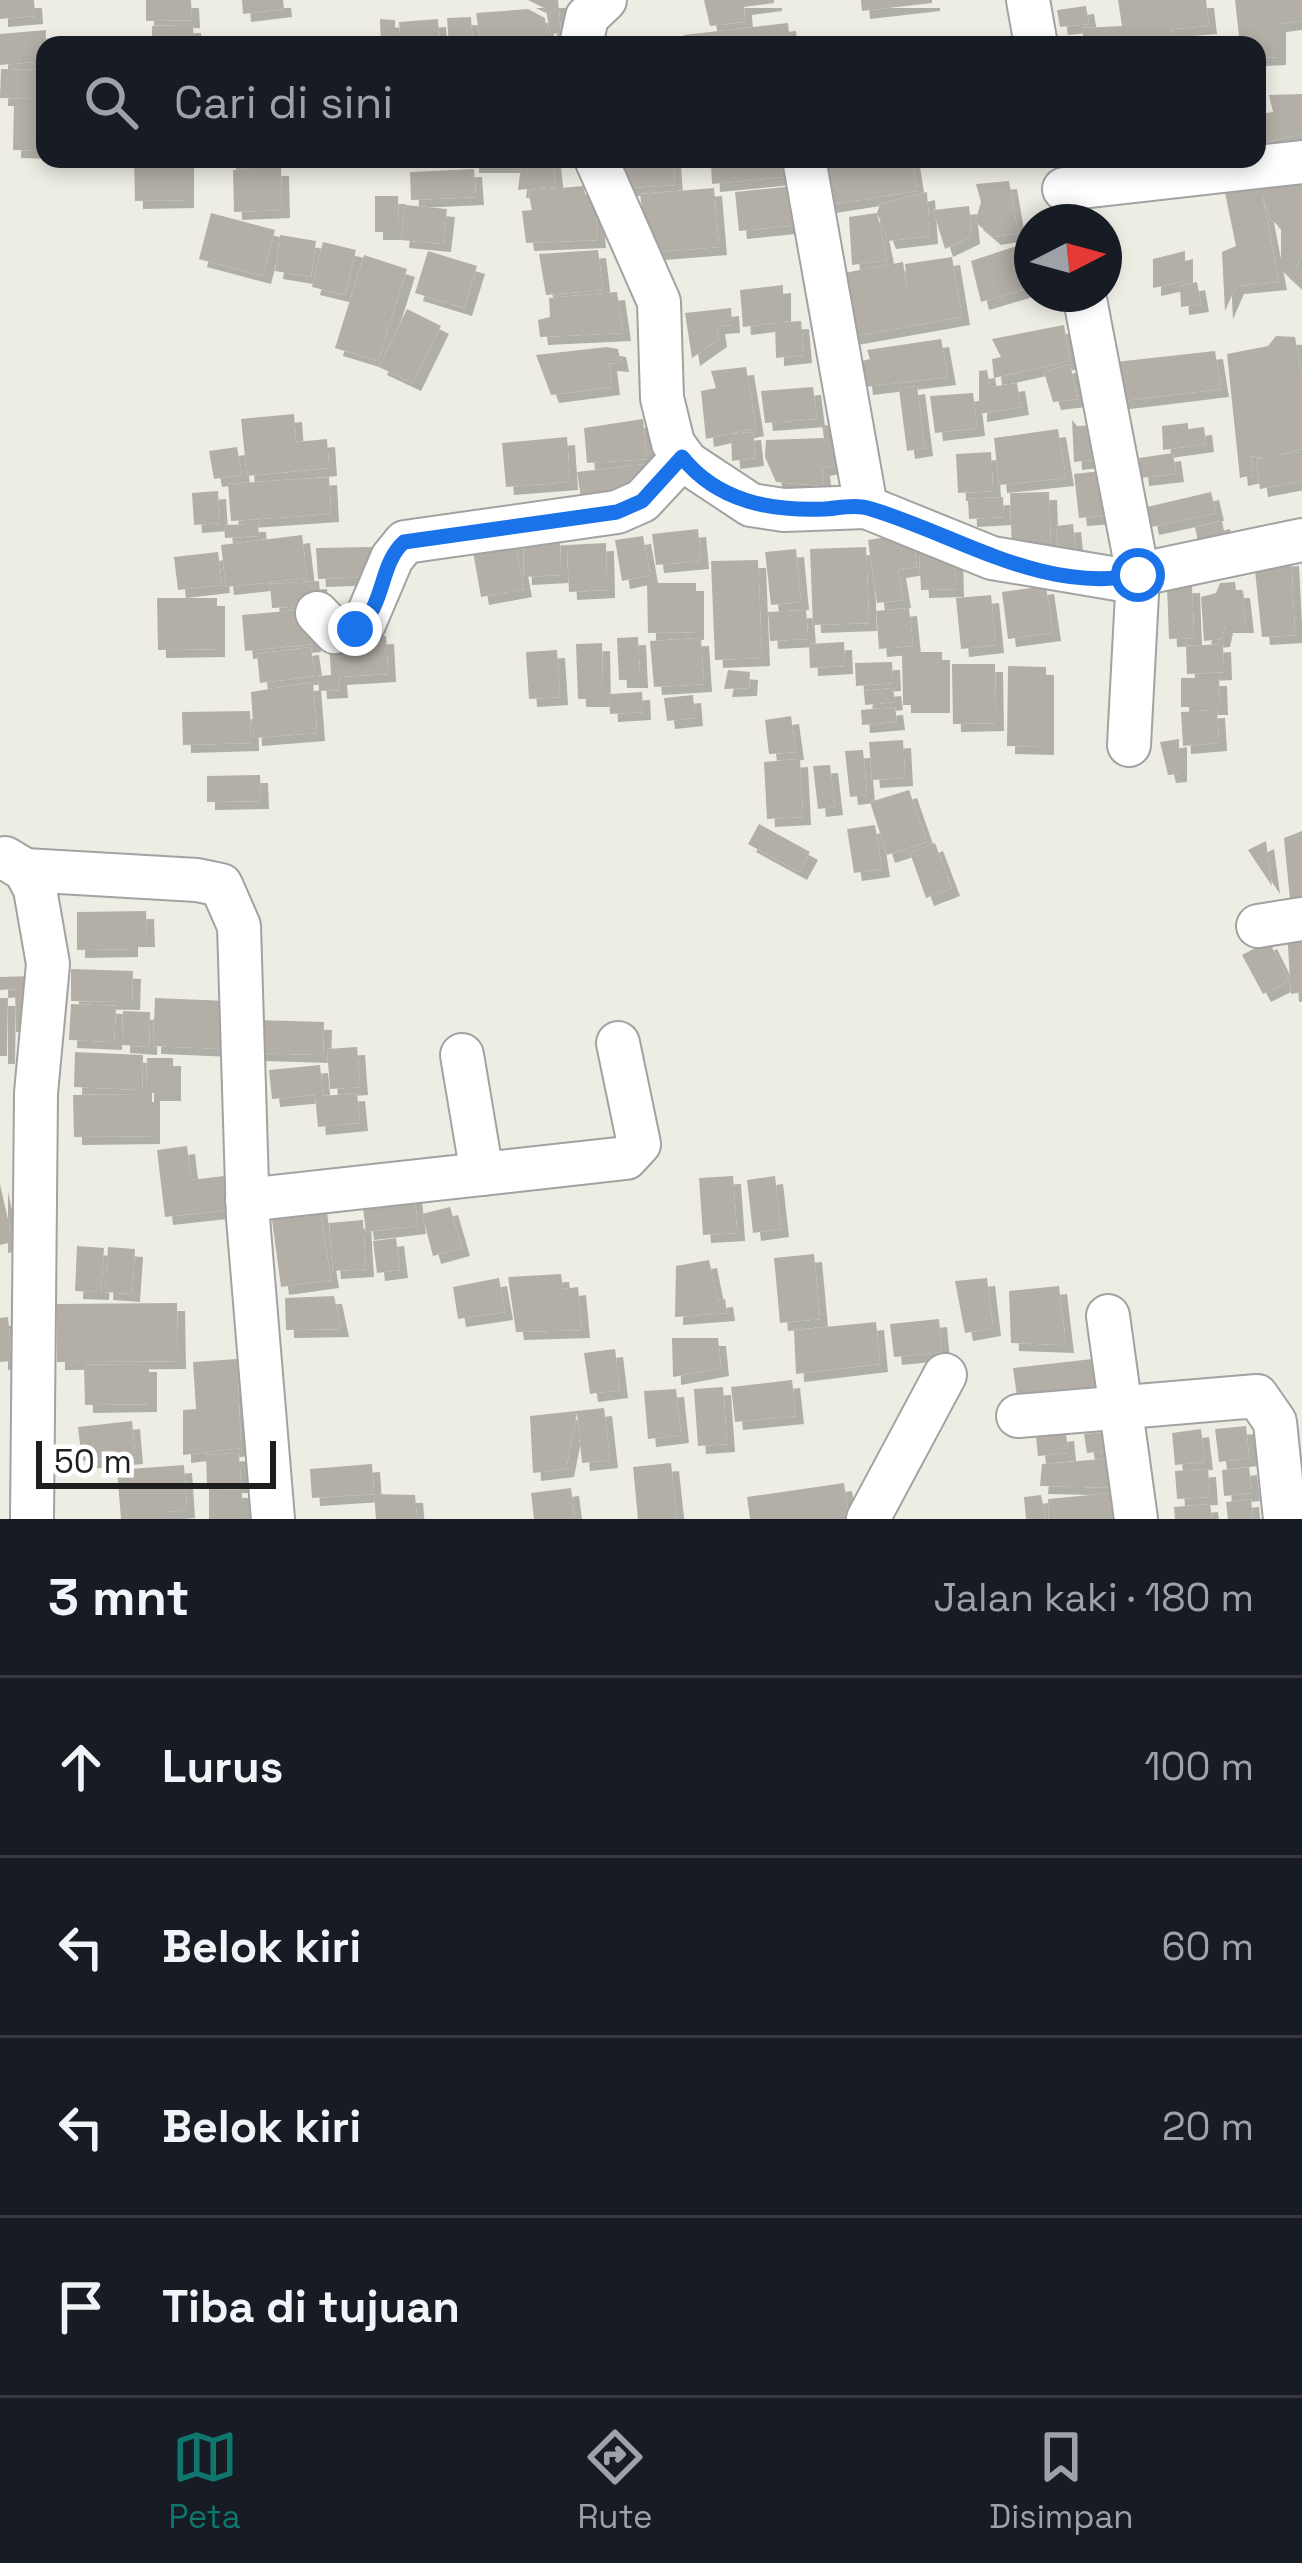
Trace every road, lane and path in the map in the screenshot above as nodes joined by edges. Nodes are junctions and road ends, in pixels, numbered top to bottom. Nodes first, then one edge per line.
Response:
1 (605, 0) edge
2 (1028, 0) edge
3 (583, 36) edge
4 (1034, 36) edge
5 (1302, 162) edge
6 (1266, 166) edge
7 (600, 168) edge
8 (806, 168) edge
9 (1251, 168) edge
10 (1064, 190) edge
11 (1087, 312) edge
12 (682, 457) junction
13 (866, 507) junction
14 (1302, 540) edge
15 (1138, 575) junction
16 (317, 613) dead end
17 (1129, 745) dead end
18 (13, 863) edge
19 (1302, 919) edge
20 (1258, 926) dead end
21 (618, 1043) dead end
22 (462, 1055) dead end
23 (18, 1093) edge
24 (482, 1174) junction
25 (247, 1200) junction
26 (1108, 1316) dead end
27 (946, 1376) dead end
28 (1123, 1406) junction
29 (1018, 1416) dead end
30 (32, 1519) edge
31 (273, 1519) edge
32 (868, 1519) edge
33 (1136, 1519) edge
34 (1285, 1519) edge

1 - 3 street
2 - 4 street
5 - 6 street
7 - 12 street
8 - 13 street
9 - 10 street
11 - 15 street
12 - 13 street
12 - 16 street
13 - 15 street
14 - 15 street
15 - 17 street
18 - 23 street
18 - 25 street
19 - 20 street
21 - 24 street
22 - 24 street
23 - 30 street
24 - 25 street
25 - 31 street
26 - 28 street
27 - 32 street
28 - 29 street
28 - 33 street
28 - 34 street

